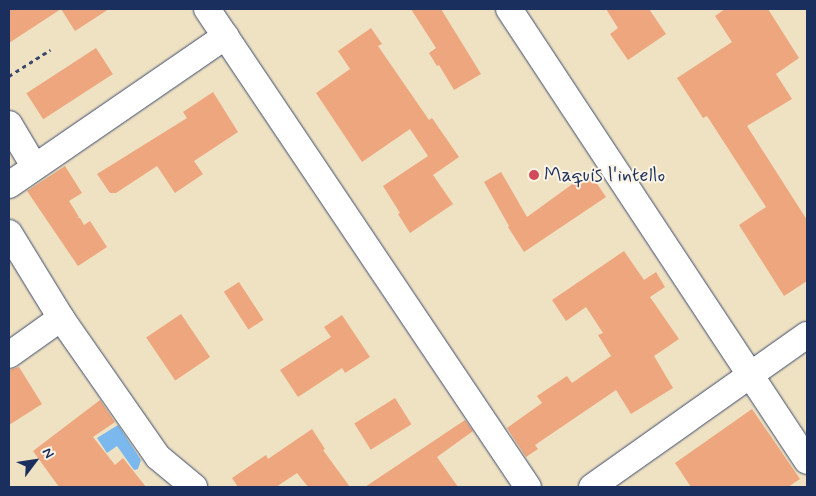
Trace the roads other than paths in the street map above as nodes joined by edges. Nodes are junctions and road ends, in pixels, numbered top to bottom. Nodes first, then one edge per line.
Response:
1 (207, 9) edge
2 (508, 9) edge
3 (226, 36) junction
4 (9, 124) edge
5 (34, 166) junction
6 (9, 185) edge
7 (9, 233) edge
8 (61, 318) junction
9 (807, 335) edge
10 (9, 356) edge
11 (750, 374) junction
12 (807, 461) edge
13 (194, 487) edge
14 (528, 487) edge
15 (592, 487) edge

1 - 3 street
2 - 11 street
3 - 5 street
3 - 14 street
4 - 5 street
5 - 6 street
7 - 8 street
8 - 10 street
8 - 13 street
9 - 11 street
11 - 12 street
11 - 15 street

